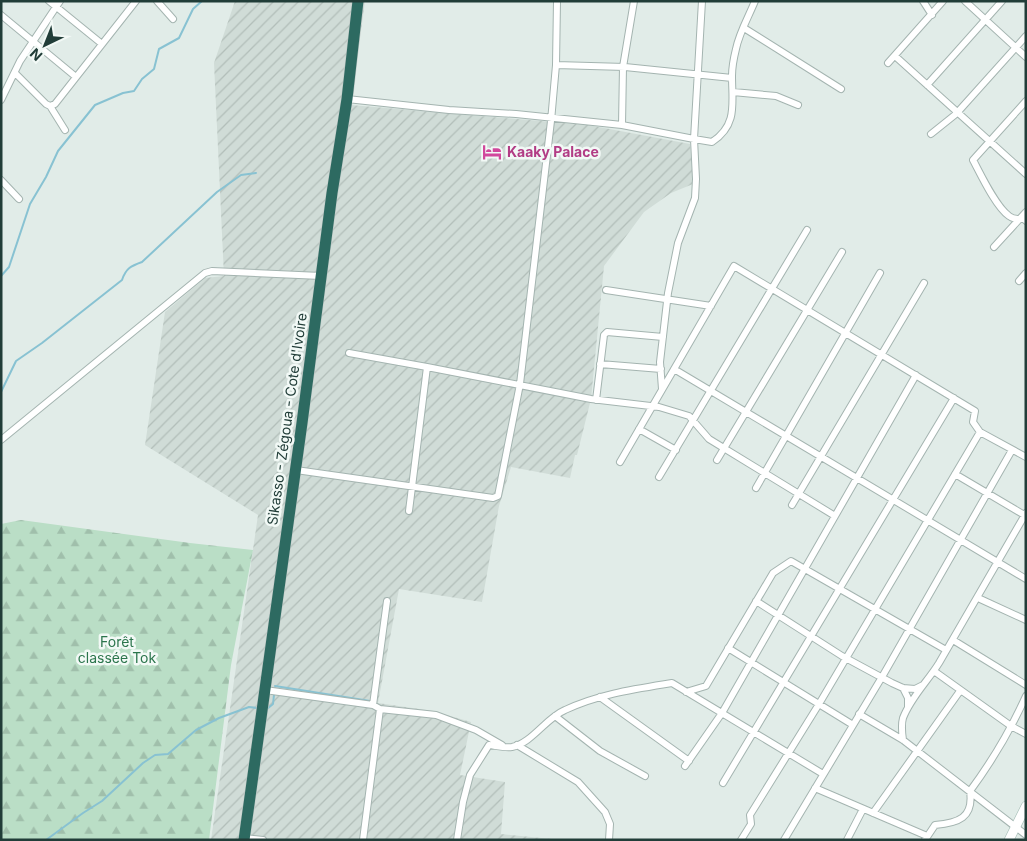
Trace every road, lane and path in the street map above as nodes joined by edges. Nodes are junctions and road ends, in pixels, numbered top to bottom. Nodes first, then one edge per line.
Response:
1 (49, 1) edge
2 (136, 1) edge
3 (157, 1) edge
4 (358, 1) edge
5 (557, 1) edge
6 (634, 1) edge
7 (702, 1) edge
8 (755, 1) edge
9 (923, 1) edge
10 (944, 1) edge
11 (965, 1) edge
12 (1002, 1) edge
13 (58, 4) edge
14 (1, 15) edge
15 (932, 15) junction
16 (173, 19) dead end
17 (985, 20) junction
18 (744, 28) junction
19 (1026, 36) edge
20 (33, 42) junction
21 (102, 44) junction
22 (1016, 48) junction
23 (895, 56) junction
24 (1026, 57) edge
25 (888, 63) dead end
26 (556, 64) junction
27 (624, 66) junction
28 (15, 73) junction
29 (698, 74) junction
30 (76, 77) junction
31 (732, 78) junction
32 (927, 84) junction
33 (841, 89) dead end
34 (733, 92) junction
35 (347, 99) junction
36 (1, 100) edge
37 (1026, 101) edge
38 (798, 105) dead end
39 (50, 106) junction
40 (958, 112) junction
41 (551, 118) junction
42 (622, 125) junction
43 (64, 130) dead end
44 (931, 134) dead end
45 (694, 139) junction
46 (990, 142) junction
47 (1026, 174) edge
48 (1, 180) edge
49 (19, 199) dead end
50 (1026, 212) edge
51 (1022, 220) edge
52 (807, 230) dead end
53 (994, 247) dead end
54 (842, 252) dead end
55 (880, 273) dead end
56 (1026, 273) edge
57 (321, 276) junction
58 (1019, 281) dead end
59 (924, 283) dead end
60 (772, 289) junction
61 (606, 290) dead end
62 (667, 299) junction
63 (711, 306) junction
64 (807, 310) junction
65 (845, 333) junction
66 (663, 337) junction
67 (349, 353) dead end
68 (882, 354) junction
69 (600, 364) junction
70 (427, 367) junction
71 (660, 369) junction
72 (674, 369) junction
73 (916, 375) junction
74 (520, 384) junction
75 (662, 389) junction
76 (711, 391) junction
77 (954, 398) junction
78 (596, 400) junction
79 (652, 406) junction
80 (746, 412) junction
81 (693, 421) junction
82 (639, 428) junction
83 (980, 432) junction
84 (786, 436) junction
85 (1, 440) edge
86 (724, 448) junction
87 (676, 450) junction
88 (1012, 450) junction
89 (821, 457) junction
90 (1026, 457) edge
91 (717, 460) dead end
92 (620, 462) dead end
93 (296, 470) junction
94 (765, 472) junction
95 (954, 474) junction
96 (659, 477) dead end
97 (856, 479) junction
98 (412, 486) junction
99 (756, 488) dead end
100 (800, 493) junction
101 (988, 493) junction
102 (893, 500) junction
103 (792, 506) dead end
104 (409, 511) dead end
105 (1025, 514) edge
106 (835, 516) junction
107 (927, 520) junction
108 (961, 540) junction
109 (998, 562) junction
110 (804, 569) junction
111 (1026, 579) edge
112 (839, 589) junction
113 (978, 598) junction
114 (387, 601) dead end
115 (756, 601) junction
116 (874, 609) junction
117 (778, 615) junction
118 (1026, 620) edge
119 (909, 629) junction
120 (811, 636) junction
121 (953, 640) junction
122 (728, 648) junction
123 (946, 650) junction
124 (846, 658) junction
125 (751, 661) junction
126 (934, 671) junction
127 (882, 677) junction
128 (783, 682) junction
129 (924, 684) junction
130 (1026, 685) edge
131 (903, 688) junction
132 (265, 690) junction
133 (960, 691) junction
134 (686, 692) junction
135 (1026, 696) edge
136 (600, 697) junction
137 (819, 704) junction
138 (373, 705) junction
139 (380, 708) junction
140 (908, 708) junction
141 (722, 713) junction
142 (859, 714) junction
143 (555, 716) junction
144 (853, 724) junction
145 (1011, 726) junction
146 (753, 732) junction
147 (1026, 734) edge
148 (904, 740) junction
149 (517, 745) junction
150 (503, 746) junction
151 (916, 751) junction
152 (788, 753) junction
153 (823, 774) junction
154 (644, 776) dead end
155 (723, 783) dead end
156 (815, 788) junction
157 (970, 791) junction
158 (1026, 806) edge
159 (863, 809) junction
160 (873, 812) junction
161 (1016, 826) junction
162 (1026, 834) edge
163 (926, 838) edge
164 (244, 839) edge
165 (263, 840) edge
166 (363, 840) edge
167 (457, 840) edge
168 (609, 840) edge
169 (741, 840) edge
170 (784, 840) edge
171 (847, 840) edge
172 (1009, 840) edge

1 - 13 street
2 - 21 street
3 - 16 street
4 - 35 highway, Sikasso - Zégoua - Cote d'Ivoire
5 - 26 street
6 - 27 street
7 - 29 street
8 - 18 street
9 - 15 street
10 - 15 street
11 - 17 street
12 - 17 street
13 - 20 street
13 - 21 street
14 - 20 street
15 - 23 street
17 - 22 street
17 - 32 street
18 - 31 street
18 - 33 street
19 - 22 street
20 - 28 street
20 - 30 street
21 - 30 street
22 - 24 street
22 - 40 street
23 - 25 street
23 - 32 street
26 - 27 street
26 - 41 street
27 - 29 street
27 - 42 street
28 - 36 street
28 - 39 street
29 - 31 street
29 - 45 street
30 - 39 street
31 - 34 street
32 - 40 street
34 - 38 street
34 - 45 street
35 - 41 street
35 - 57 highway, Sikasso - Zégoua - Cote d'Ivoire
37 - 46 street
39 - 43 street
40 - 44 street
40 - 46 street
41 - 42 street
41 - 74 street
42 - 45 street
45 - 62 street
46 - 47 street
46 - 51 street
48 - 49 street
50 - 51 street
51 - 53 street
52 - 60 street
54 - 64 street
55 - 65 street
56 - 58 street
57 - 85 street
57 - 93 highway, Sikasso - Zégoua - Cote d'Ivoire
59 - 68 street
60 - 63 street
60 - 64 street
60 - 76 street
61 - 62 street
62 - 63 street
62 - 66 street
63 - 72 street
64 - 65 street
64 - 80 street
65 - 68 street
65 - 84 street
66 - 69 street
66 - 71 street
67 - 70 street
68 - 73 street
68 - 89 street
69 - 71 street
69 - 78 street
70 - 74 street
70 - 98 street
71 - 75 street
72 - 75 street
72 - 76 street
73 - 77 street
73 - 97 street
74 - 78 street
74 - 98 street
75 - 79 street
76 - 80 street
76 - 81 street
77 - 83 street
77 - 102 street
78 - 79 street
79 - 81 street
79 - 82 street
80 - 84 street
80 - 86 street
81 - 86 street
81 - 87 street
82 - 87 street
82 - 92 street
83 - 88 street
83 - 95 street
84 - 89 street
84 - 94 street
86 - 91 street
86 - 94 street
87 - 96 street
88 - 90 street
88 - 101 street
89 - 97 street
89 - 100 street
93 - 98 street
93 - 132 highway, Sikasso - Zégoua - Cote d'Ivoire
94 - 99 street
94 - 100 street
95 - 101 street
95 - 107 street
97 - 102 street
97 - 106 street
98 - 104 street
100 - 103 street
100 - 106 street
101 - 105 street
101 - 108 street
102 - 107 street
102 - 112 street
105 - 109 street
106 - 110 street
107 - 108 street
107 - 116 street
108 - 109 street
108 - 119 street
109 - 111 street
109 - 113 street
110 - 112 street
110 - 115 street
110 - 117 street
112 - 116 street
112 - 120 street
113 - 118 street
113 - 121 street
114 - 138 street
115 - 117 street
115 - 122 street
116 - 119 street
116 - 124 street
117 - 120 street
117 - 125 street
119 - 123 street
119 - 127 street
120 - 124 street
120 - 128 street
121 - 123 street
121 - 130 street
122 - 125 street
122 - 134 street
123 - 126 street
124 - 127 street
124 - 137 street
125 - 128 street
125 - 141 street
126 - 129 street
126 - 133 street
127 - 131 street
127 - 142 street
128 - 137 street
128 - 146 street
129 - 131 street
129 - 140 street
131 - 140 street
132 - 138 street
132 - 164 highway, Sikasso - Zégoua - Cote d'Ivoire
133 - 145 street
133 - 151 street
134 - 136 street
134 - 141 street
135 - 145 street
136 - 141 street
136 - 143 street
137 - 144 street
137 - 152 street
138 - 139 street
139 - 150 street
139 - 166 street
140 - 148 street
141 - 146 street
142 - 144 street
142 - 148 street
143 - 149 street
143 - 154 street
144 - 153 street
145 - 147 street
145 - 157 street
146 - 152 street
146 - 155 street
148 - 151 street
149 - 150 street
149 - 168 street
150 - 167 street
151 - 157 street
151 - 160 street
152 - 153 street
152 - 169 street
153 - 156 street
156 - 159 street
156 - 170 street
157 - 161 street
157 - 163 street
158 - 161 street
159 - 160 street
159 - 171 street
160 - 163 street
161 - 162 street
161 - 172 street
164 - 165 street

